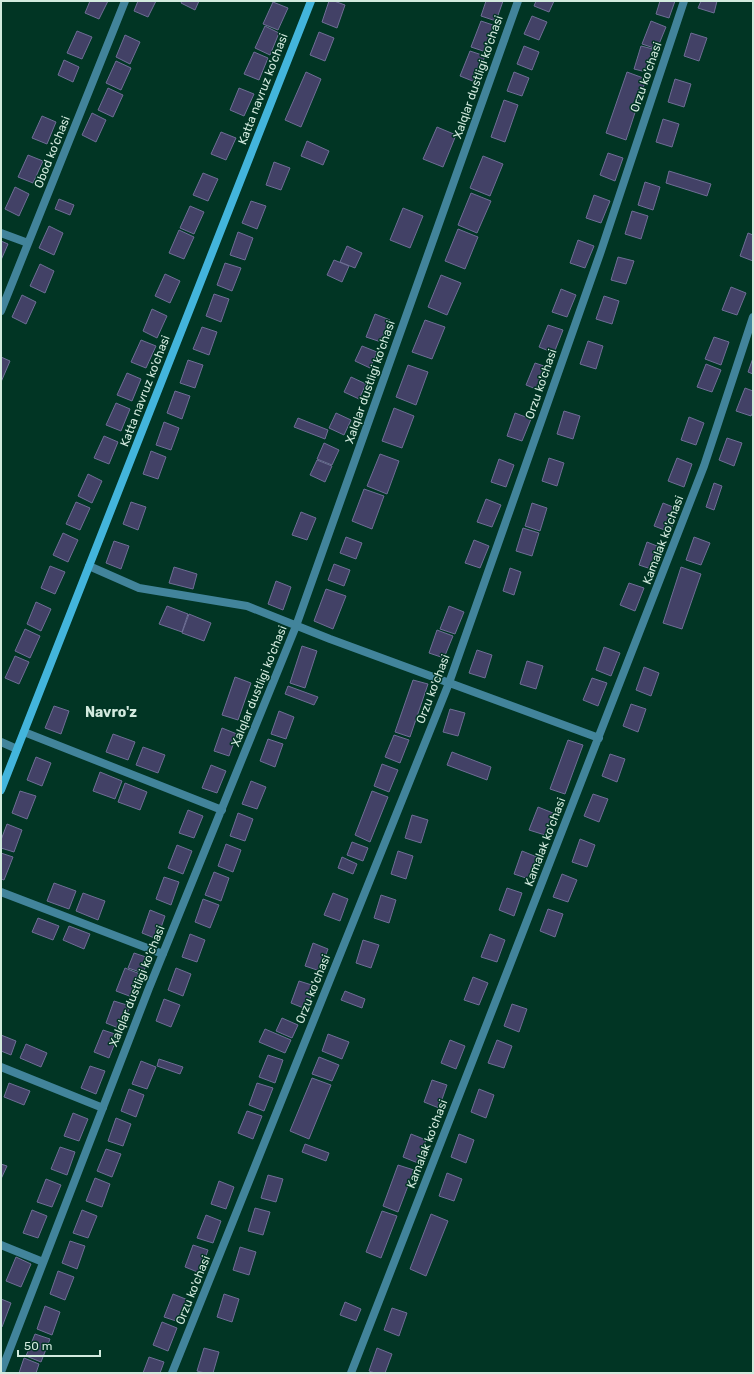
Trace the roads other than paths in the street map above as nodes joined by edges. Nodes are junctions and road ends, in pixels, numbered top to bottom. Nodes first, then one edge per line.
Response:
1 (125, 1) edge
2 (311, 1) edge
3 (518, 1) edge
4 (684, 1) edge
5 (1, 232) edge
6 (28, 243) junction
7 (1, 311) edge
8 (753, 317) edge
9 (89, 566) junction
10 (296, 626) junction
11 (449, 683) junction
12 (24, 732) junction
13 (599, 738) junction
14 (1, 742) edge
15 (17, 749) junction
16 (1, 790) edge
17 (222, 810) junction
18 (1, 892) edge
19 (163, 954) junction
20 (1, 1067) edge
21 (102, 1108) junction
22 (1, 1245) edge
23 (43, 1262) junction
24 (1, 1372) edge
25 (172, 1373) edge
26 (351, 1373) edge

1 - 6 street, Obod ko'chasi
2 - 9 street, Katta navruz ko'chasi
3 - 10 street, Xalqlar dustligi ko'chasi
4 - 11 street, Orzu ko'chasi
5 - 6 street
6 - 7 street, Obod ko'chasi
8 - 13 street, Kamalak ko'chasi
9 - 10 street
9 - 12 street, Katta navruz ko'chasi
10 - 11 street
10 - 17 street, Xalqlar dustligi ko'chasi
11 - 13 street
11 - 25 street, Orzu ko'chasi
12 - 15 street, Katta navruz ko'chasi
12 - 17 street
13 - 26 street, Kamalak ko'chasi
14 - 15 street
15 - 16 street, Katta navruz ko'chasi
17 - 19 street, Xalqlar dustligi ko'chasi
18 - 19 street
19 - 21 street, Xalqlar dustligi ko'chasi
20 - 21 street
21 - 23 street, Xalqlar dustligi ko'chasi
22 - 23 street
23 - 24 street, Xalqlar dustligi ko'chasi

